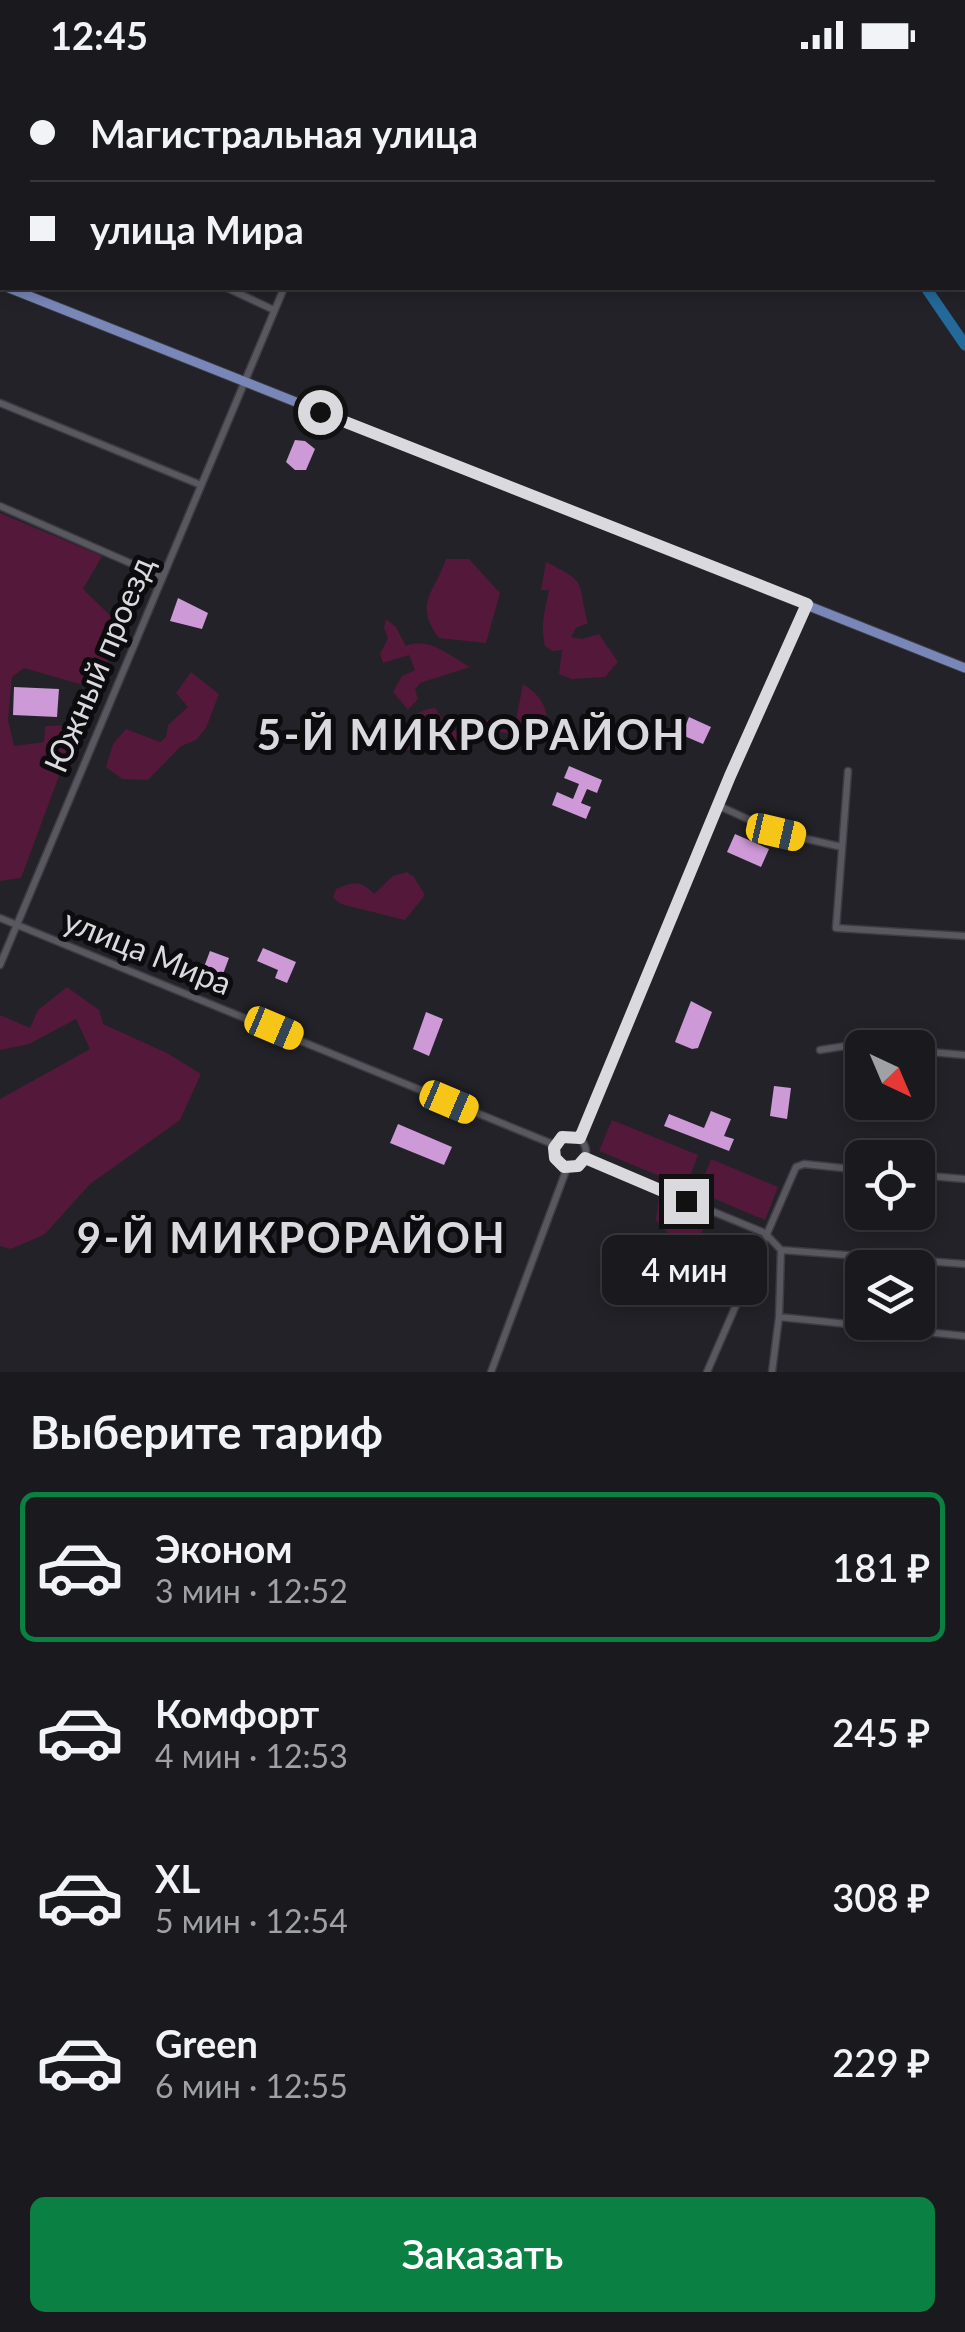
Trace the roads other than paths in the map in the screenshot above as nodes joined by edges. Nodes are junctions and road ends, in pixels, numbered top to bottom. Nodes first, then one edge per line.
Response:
1 (16, 290) edge
2 (231, 290) edge
3 (283, 290) edge
4 (274, 310) junction
5 (243, 382) junction
6 (0, 403) edge
7 (201, 485) junction
8 (0, 506) edge
9 (162, 577) junction
10 (807, 604) junction
11 (965, 668) edge
12 (848, 770) dead end
13 (717, 806) junction
14 (842, 847) junction
15 (0, 918) edge
16 (17, 924) junction
17 (965, 936) edge
18 (0, 965) edge
19 (845, 1046) edge
20 (820, 1050) dead end
21 (935, 1053) edge
22 (965, 1056) edge
23 (580, 1138) junction
24 (555, 1145) junction
25 (585, 1158) junction
26 (567, 1168) junction
27 (845, 1169) edge
28 (935, 1177) edge
29 (965, 1180) edge
30 (765, 1234) junction
31 (782, 1250) junction
32 (965, 1264) edge
33 (779, 1317) junction
34 (965, 1336) edge
35 (490, 1372) edge
36 (707, 1372) edge
37 (772, 1372) edge

1 - 5 main road
2 - 4 street
3 - 4 street, Южный проезд
4 - 5 street, Южный проезд
5 - 7 street, Южный проезд
5 - 10 main road
6 - 7 street
7 - 9 street, Южный проезд
8 - 9 street
9 - 16 street, Южный проезд
10 - 11 main road
10 - 13 street
12 - 14 street
13 - 14 street
13 - 23 street
14 - 17 street
15 - 16 street, улица Мира
16 - 18 street, Южный проезд
16 - 24 street, улица Мира
19 - 20 street
21 - 22 street
23 - 24 street
23 - 25 street
24 - 26 street
25 - 26 street
25 - 30 street
26 - 35 street
27 - 30 street
28 - 29 street
30 - 31 street
30 - 36 street
31 - 32 street
31 - 33 street
33 - 34 street
33 - 37 street

